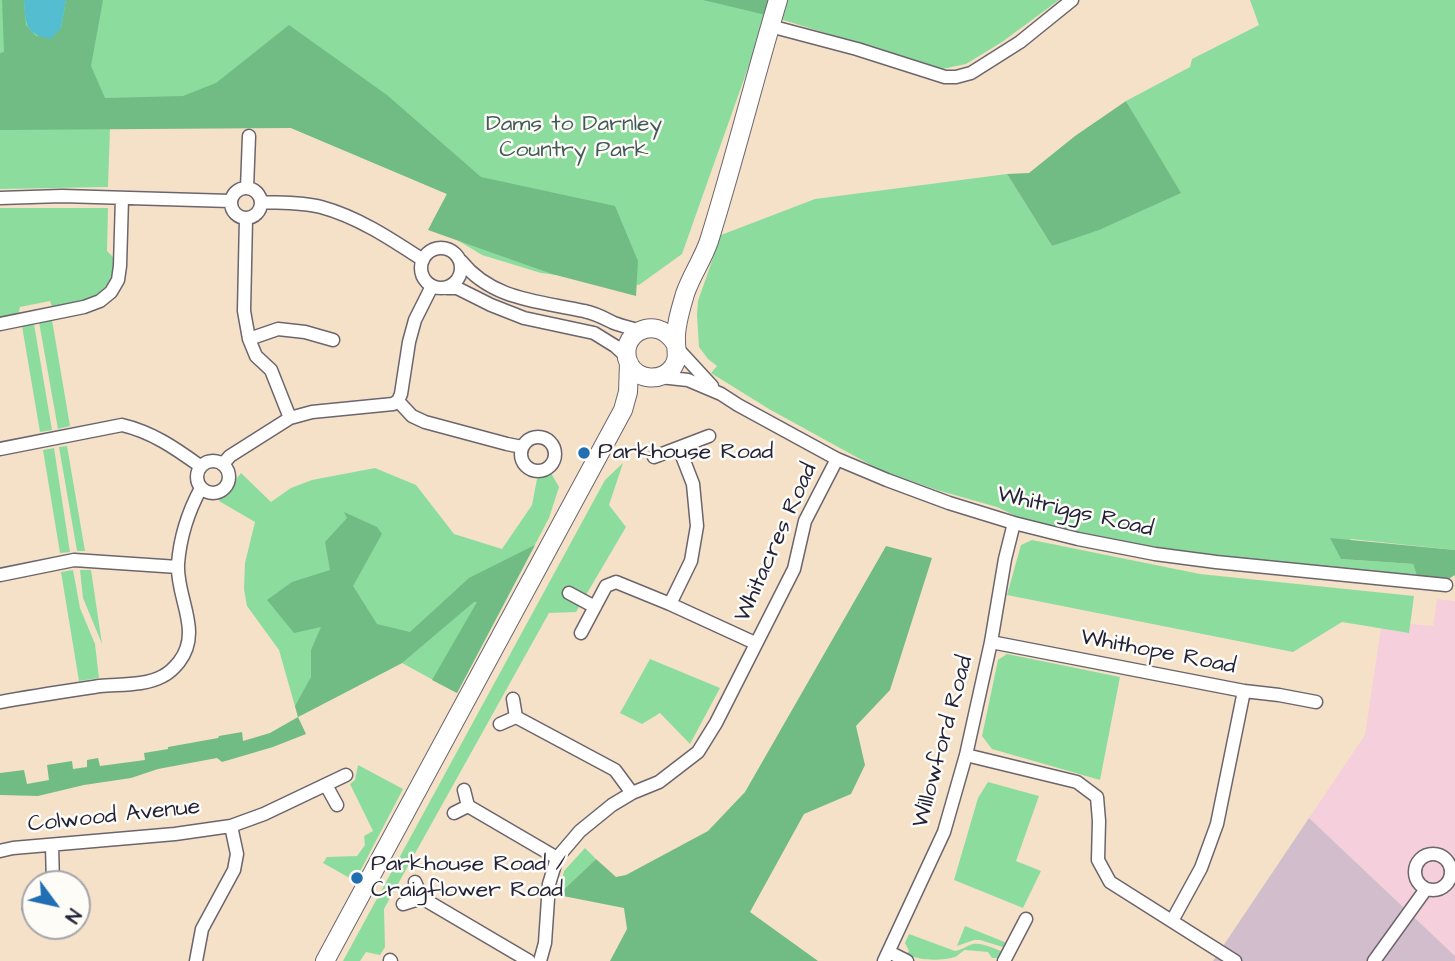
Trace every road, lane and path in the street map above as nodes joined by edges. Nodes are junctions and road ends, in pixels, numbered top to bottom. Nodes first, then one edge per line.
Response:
1 (778, 0) edge
2 (1072, 0) edge
3 (770, 26) junction
4 (249, 136) dead end
5 (247, 188) junction
6 (0, 198) edge
7 (122, 198) junction
8 (230, 201) junction
9 (261, 202) junction
10 (246, 218) junction
11 (423, 260) junction
12 (461, 261) junction
13 (432, 286) junction
14 (447, 288) junction
15 (686, 293) junction
16 (0, 324) edge
17 (644, 329) junction
18 (249, 339) junction
19 (333, 341) dead end
20 (676, 345) junction
21 (628, 360) junction
22 (658, 377) junction
23 (721, 394) junction
24 (398, 401) junction
25 (623, 410) junction
26 (290, 418) junction
27 (709, 436) dead end
28 (522, 447) dead end
29 (680, 448) junction
30 (0, 449) edge
31 (654, 457) dead end
32 (837, 459) junction
33 (223, 464) junction
34 (200, 466) junction
35 (201, 488) junction
36 (1014, 523) junction
37 (178, 567) junction
38 (0, 575) edge
39 (1446, 585) dead end
40 (569, 593) dead end
41 (670, 604) junction
42 (595, 607) junction
43 (581, 633) dead end
44 (991, 642) junction
45 (755, 643) junction
46 (1244, 691) junction
47 (513, 699) dead end
48 (0, 702) edge
49 (1316, 702) dead end
50 (516, 717) junction
51 (499, 724) dead end
52 (966, 755) junction
53 (346, 775) dead end
54 (326, 785) junction
55 (464, 790) dead end
56 (632, 793) junction
57 (337, 805) dead end
58 (468, 806) junction
59 (454, 813) dead end
60 (231, 826) junction
61 (52, 845) junction
62 (0, 851) edge
63 (557, 858) junction
64 (53, 870) edge
65 (415, 882) dead end
66 (1426, 889) dead end
67 (422, 898) junction
68 (403, 904) dead end
69 (1026, 919) dead end
70 (1172, 921) junction
71 (886, 956) edge
72 (196, 961) edge
73 (325, 961) edge
74 (529, 961) edge
75 (540, 961) edge
76 (907, 961) edge
77 (1004, 961) edge
78 (1235, 961) edge
79 (1374, 961) edge

1 - 3 main road
2 - 3 street
3 - 15 main road
4 - 5 street
5 - 8 street
5 - 9 street
6 - 7 street
7 - 8 street
7 - 16 street
8 - 10 street
9 - 10 street
9 - 11 street
10 - 18 street
11 - 12 street
11 - 13 street
12 - 14 street
12 - 17 street
13 - 14 street
13 - 24 street
14 - 21 street
15 - 17 main road
15 - 20 main road
17 - 20 main road
17 - 21 main road
18 - 19 street
18 - 26 street
20 - 22 main road
20 - 23 street, Whitriggs Road
21 - 22 main road
21 - 25 main road
22 - 23 street, Whitriggs Road
22 - 25 main road
23 - 32 street, Whitriggs Road
24 - 26 street
24 - 28 street
25 - 73 main road
26 - 33 street
27 - 29 street
29 - 31 street
29 - 41 street
30 - 34 street
32 - 36 street, Whitriggs Road
32 - 45 street, Whitacres Road
33 - 34 street
33 - 35 street
34 - 35 street
35 - 37 street
36 - 39 street, Whitriggs Road
36 - 44 street, Willowford Road
37 - 38 street
37 - 48 street
40 - 42 street
41 - 42 street, Whitacres Road
41 - 45 street, Whitacres Road
42 - 43 street, Whitacres Road
44 - 46 street, Whithope Road
44 - 52 street, Willowford Road
45 - 56 street, Whitacres Road
46 - 49 street, Whithope Road
46 - 70 street
47 - 50 street
50 - 51 street
50 - 56 street
52 - 70 street
52 - 71 street, Willowford Road
53 - 54 street, Colwood Avenue
54 - 57 street
54 - 60 street, Colwood Avenue
55 - 58 street
56 - 63 street, Whitacres Road
58 - 59 street
58 - 63 street
60 - 61 street, Colwood Avenue
60 - 72 street, Colwood Avenue
61 - 62 street, Colwood Avenue
61 - 64 street
63 - 75 street, Whitacres Road
65 - 67 street
66 - 79 street
67 - 68 street
67 - 74 street
69 - 77 street
70 - 78 street
71 - 76 street

